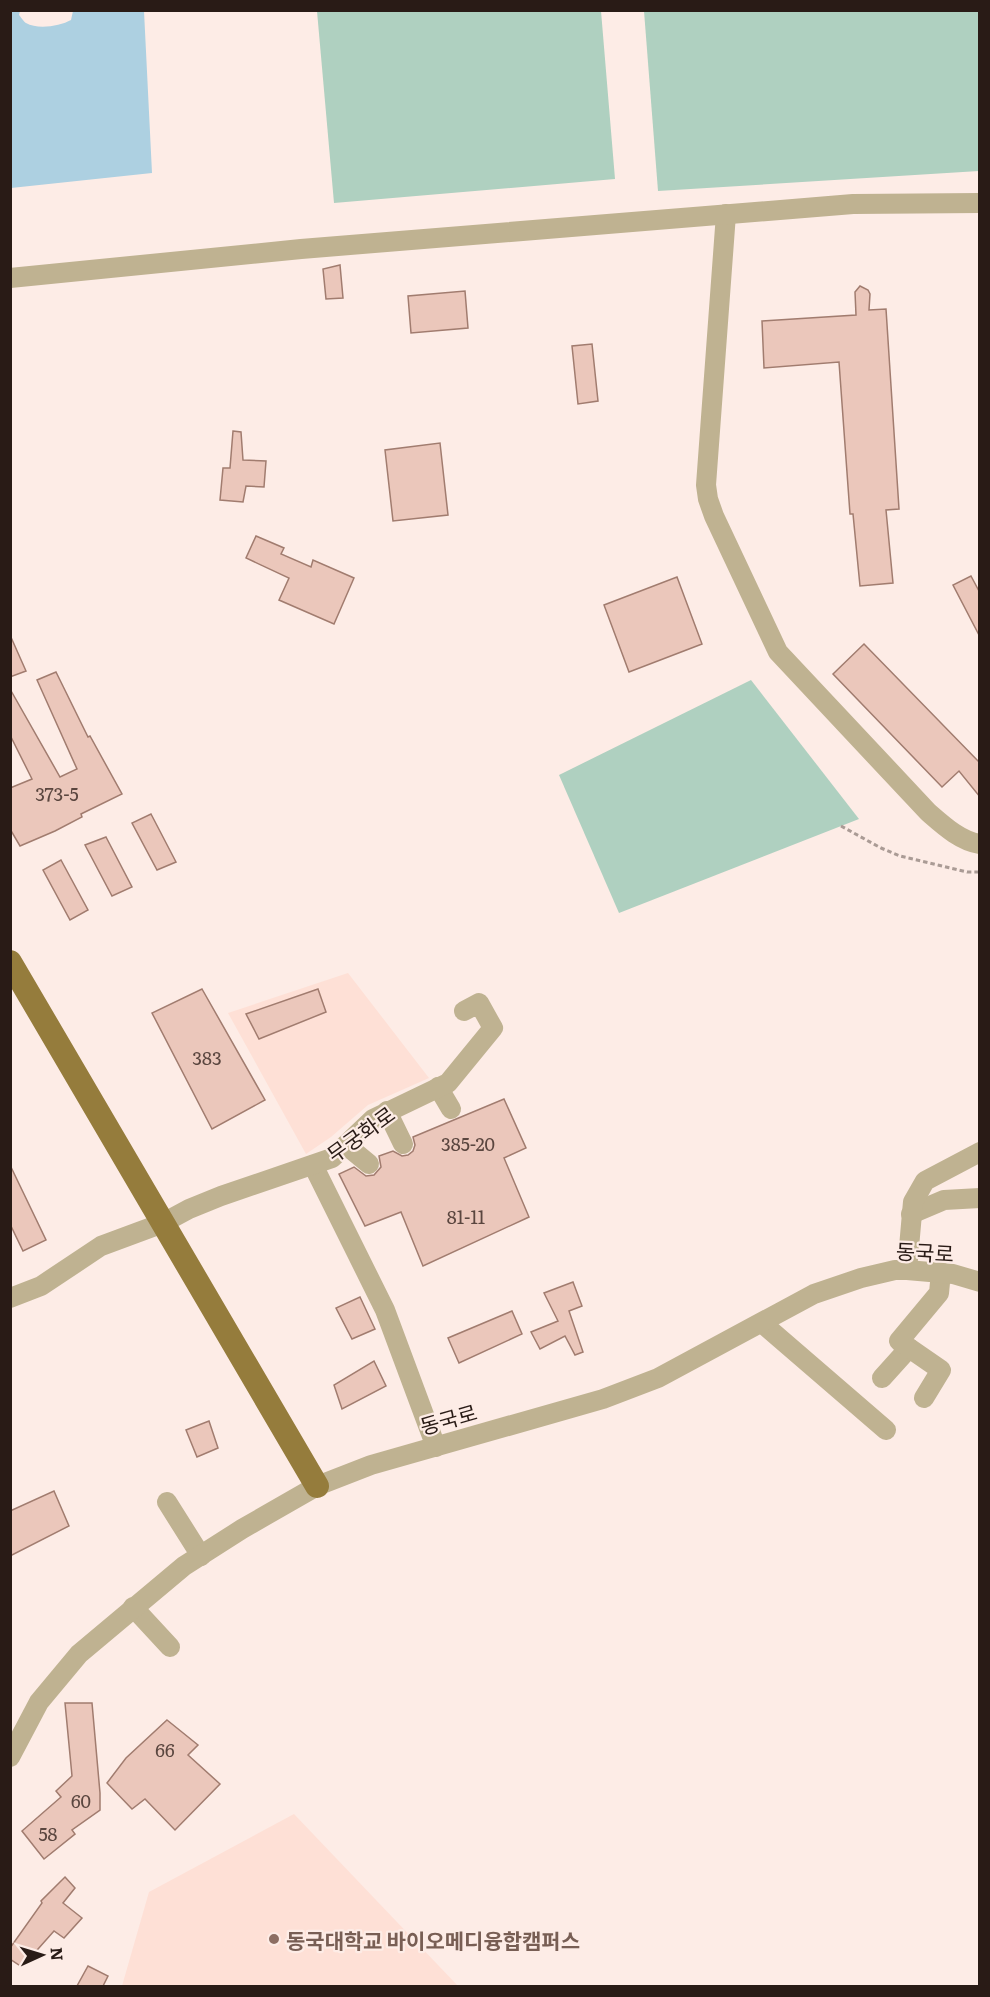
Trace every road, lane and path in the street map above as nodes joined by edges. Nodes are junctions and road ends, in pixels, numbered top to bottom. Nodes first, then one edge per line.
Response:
1 (980, 203) edge
2 (726, 214) junction
3 (10, 278) edge
4 (841, 826) dead end
5 (980, 844) edge
6 (980, 872) edge
7 (10, 962) edge
8 (464, 1011) dead end
9 (438, 1087) junction
10 (451, 1109) dead end
11 (387, 1111) junction
12 (403, 1143) dead end
13 (346, 1145) junction
14 (980, 1152) edge
15 (313, 1164) junction
16 (369, 1164) dead end
17 (980, 1198) edge
18 (911, 1214) junction
19 (163, 1222) junction
20 (907, 1270) junction
21 (941, 1272) junction
22 (980, 1282) edge
23 (10, 1298) edge
24 (762, 1323) junction
25 (909, 1348) junction
26 (882, 1378) dead end
27 (924, 1398) dead end
28 (886, 1430) dead end
29 (436, 1447) junction
30 (317, 1486) junction
31 (167, 1502) dead end
32 (201, 1556) junction
33 (133, 1607) junction
34 (170, 1647) dead end
35 (18, 1725) edge
36 (10, 1757) edge

1 - 2 street
2 - 3 street
2 - 5 street
4 - 6 path
7 - 19 main road
8 - 9 street, 무궁화로
9 - 10 street
9 - 11 street, 무궁화로
11 - 12 street
11 - 13 street, 무궁화로
13 - 15 street, 무궁화로
13 - 16 street
14 - 18 street
15 - 19 street, 무궁화로
15 - 29 street
17 - 18 street
18 - 20 street
19 - 23 street, 무궁화로
19 - 30 main road
20 - 21 street, 동국로
20 - 24 street, 동국로
21 - 22 street, 동국로
21 - 25 street
24 - 28 street
24 - 29 street, 동국로
25 - 26 street
25 - 27 street
29 - 30 street, 동국로
30 - 32 street, 동국로
31 - 32 street
32 - 33 street, 동국로
33 - 34 street
33 - 35 street, 동국로
35 - 36 street, 동국로

